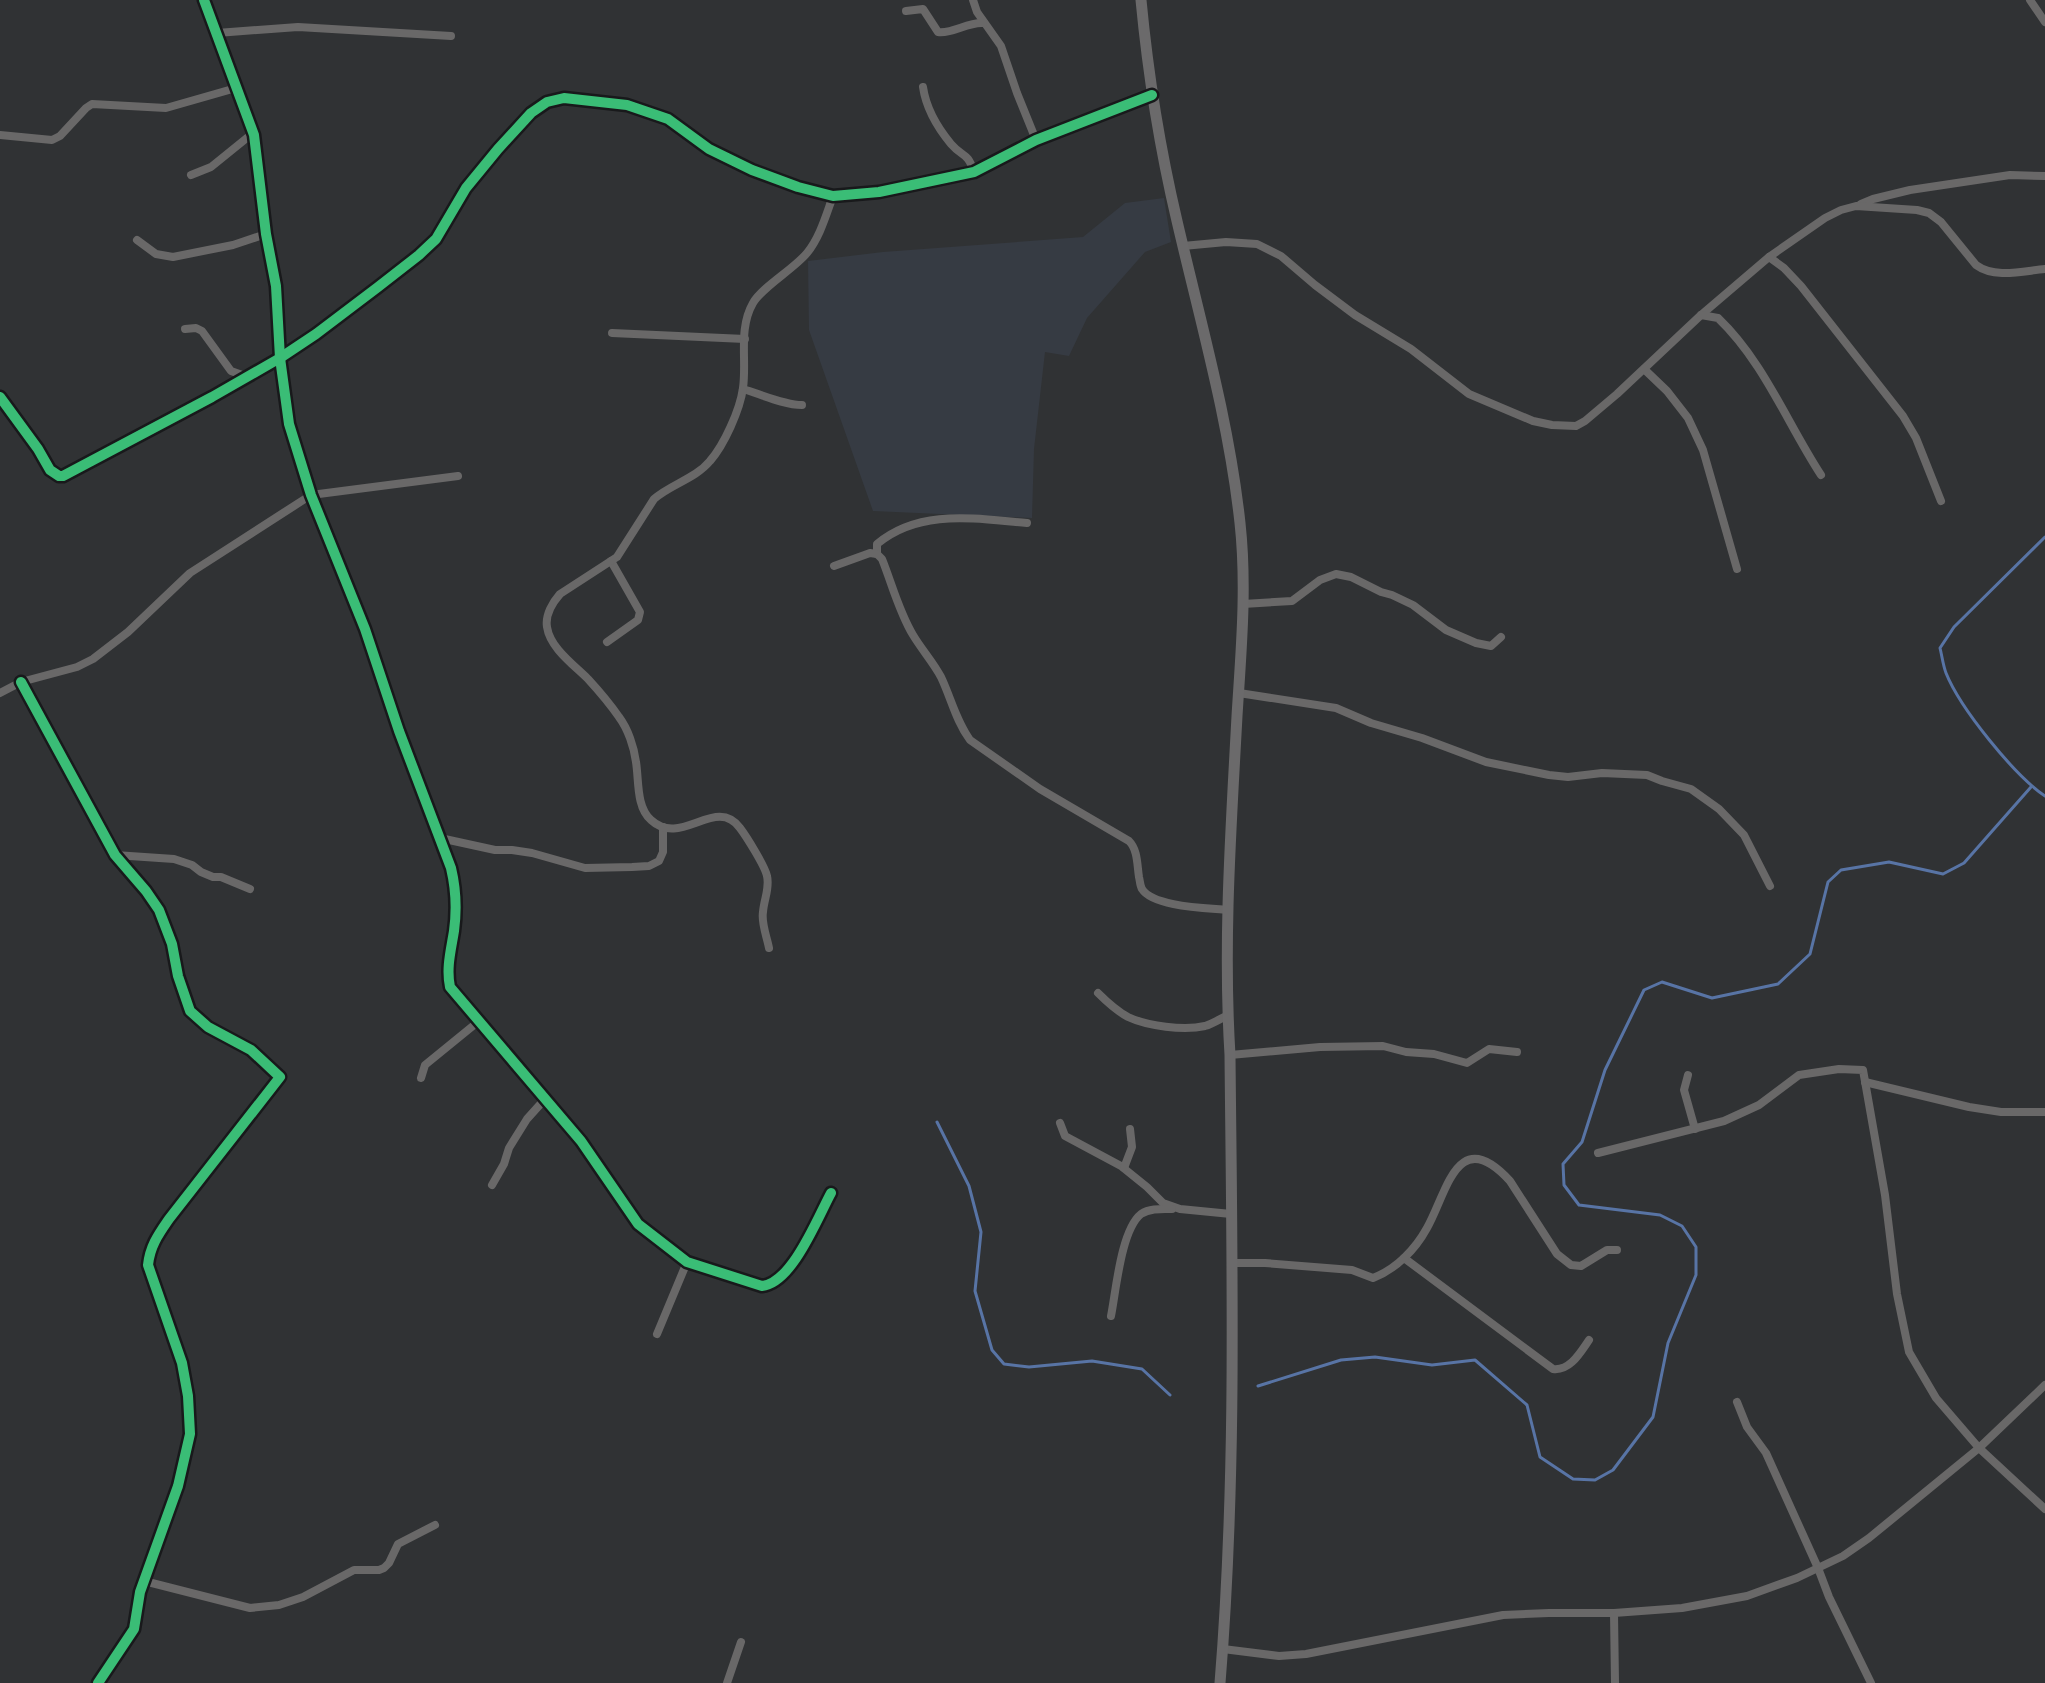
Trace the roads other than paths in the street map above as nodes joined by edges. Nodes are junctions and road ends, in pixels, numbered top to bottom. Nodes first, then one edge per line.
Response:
1 (204, 0) edge
2 (973, 0) edge
3 (1141, 0) edge
4 (2030, 0) edge
5 (906, 11) dead end
6 (2045, 22) edge
7 (983, 23) junction
8 (217, 33) junction
9 (451, 36) dead end
10 (923, 87) dead end
11 (236, 88) junction
12 (1152, 95) junction
13 (253, 133) junction
14 (0, 135) edge
15 (1036, 140) junction
16 (974, 172) junction
17 (191, 175) dead end
18 (2045, 176) edge
19 (833, 196) junction
20 (1856, 206) junction
21 (266, 234) junction
22 (137, 240) dead end
23 (1183, 246) junction
24 (1769, 257) junction
25 (2045, 269) edge
26 (1701, 315) junction
27 (185, 329) dead end
28 (612, 333) dead end
29 (745, 339) junction
30 (280, 358) junction
31 (1644, 369) junction
32 (248, 377) junction
33 (743, 389) junction
34 (0, 397) edge
35 (802, 405) dead end
36 (1821, 475) dead end
37 (458, 476) dead end
38 (311, 495) junction
39 (1941, 501) dead end
40 (1027, 523) dead end
41 (877, 554) junction
42 (611, 561) junction
43 (834, 566) dead end
44 (1737, 569) dead end
45 (1243, 604) junction
46 (1501, 637) dead end
47 (607, 642) dead end
48 (21, 682) junction
49 (0, 693) edge
50 (1239, 693) junction
51 (663, 827) junction
52 (440, 838) junction
53 (115, 855) junction
54 (1770, 886) dead end
55 (250, 889) dead end
56 (1227, 910) junction
57 (769, 948) dead end
58 (1098, 993) dead end
59 (1228, 1015) junction
60 (479, 1021) junction
61 (1517, 1052) dead end
62 (1230, 1055) junction
63 (1688, 1075) dead end
64 (421, 1078) dead end
65 (1865, 1082) junction
66 (545, 1099) junction
67 (2045, 1112) edge
68 (1060, 1123) dead end
69 (1130, 1129) dead end
70 (1695, 1129) junction
71 (1598, 1153) dead end
72 (1124, 1168) junction
73 (492, 1185) dead end
74 (831, 1193) dead end
75 (1180, 1209) junction
76 (1231, 1214) junction
77 (1617, 1250) dead end
78 (1404, 1258) junction
79 (687, 1262) junction
80 (1231, 1263) junction
81 (1111, 1316) dead end
82 (657, 1334) dead end
83 (1589, 1340) dead end
84 (2045, 1385) edge
85 (1737, 1402) dead end
86 (1979, 1448) junction
87 (2045, 1509) edge
88 (435, 1525) dead end
89 (1818, 1568) junction
90 (144, 1581) junction
91 (1614, 1613) junction
92 (741, 1642) dead end
93 (1223, 1649) junction
94 (98, 1683) edge
95 (727, 1683) edge
96 (1220, 1683) edge
97 (1615, 1683) edge
98 (1870, 1683) edge

1 - 8 street
2 - 7 street
3 - 12 main road
4 - 6 street
5 - 7 street
7 - 15 street
8 - 9 street
8 - 11 street
10 - 16 street
11 - 13 street
11 - 14 street
12 - 15 street
12 - 23 main road
13 - 17 street
13 - 21 street
15 - 16 street
16 - 19 street
18 - 20 street
19 - 29 street
19 - 30 street
20 - 24 street
20 - 25 street
21 - 22 street
21 - 30 street
23 - 31 street
23 - 45 main road
24 - 26 street
24 - 39 street
26 - 31 street
26 - 36 street
27 - 32 street
28 - 29 street
29 - 33 street
30 - 32 street
30 - 38 street
31 - 44 street
32 - 34 street
33 - 35 street
33 - 42 street
37 - 38 street
38 - 48 street
38 - 52 street
40 - 41 street
41 - 43 street
41 - 56 street
42 - 47 street
42 - 51 street
45 - 46 street
45 - 50 main road
48 - 49 street
48 - 53 street
50 - 54 street
50 - 56 main road
51 - 52 street
51 - 57 street
52 - 60 street
53 - 55 street
53 - 90 street
56 - 59 main road
58 - 59 street
59 - 62 main road
60 - 64 street
60 - 66 street
61 - 62 street
62 - 76 main road
63 - 70 street
65 - 67 street
65 - 70 street
65 - 86 street
66 - 73 street
66 - 79 street
68 - 72 street
69 - 72 street
70 - 71 street
72 - 75 street
74 - 79 street
75 - 76 street
75 - 81 street
76 - 80 main road
77 - 78 street
78 - 80 street
78 - 83 street
79 - 82 street
80 - 93 main road
84 - 86 street
85 - 89 street
86 - 87 street
86 - 89 street
88 - 90 street
89 - 91 street
89 - 98 street
90 - 94 street
91 - 93 street
91 - 97 street
92 - 95 street
93 - 96 main road

